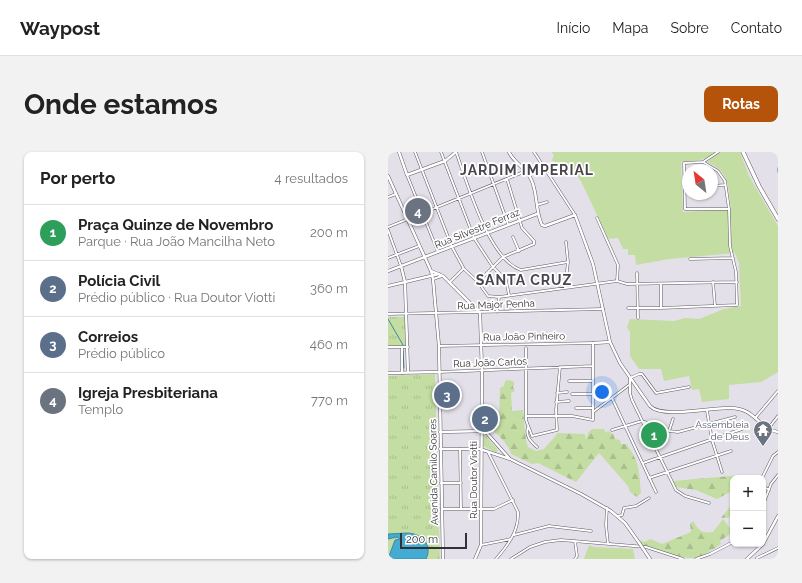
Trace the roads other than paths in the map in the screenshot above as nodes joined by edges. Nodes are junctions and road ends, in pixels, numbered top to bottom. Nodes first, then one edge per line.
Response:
1 (399, 152) edge
2 (415, 152) edge
3 (441, 152) edge
4 (456, 152) edge
5 (482, 152) edge
6 (509, 152) edge
7 (534, 152) edge
8 (718, 152) edge
9 (743, 152) edge
10 (445, 161) junction
11 (703, 162) junction
12 (684, 164) edge
13 (422, 170) junction
14 (526, 172) junction
15 (407, 175) junction
16 (388, 176) edge
17 (507, 179) junction
18 (494, 185) junction
19 (725, 185) junction
20 (718, 186) edge
21 (396, 194) junction
22 (471, 194) junction
23 (388, 197) edge
24 (459, 198) junction
25 (685, 200) edge
26 (547, 202) dead end
27 (536, 205) junction
28 (437, 208) junction
29 (729, 209) junction
30 (422, 213) junction
31 (537, 214) junction
32 (575, 215) junction
33 (597, 218) dead end
34 (408, 219) junction
35 (520, 219) junction
36 (778, 219) edge
37 (508, 224) junction
38 (388, 226) edge
39 (388, 230) edge
40 (486, 232) junction
41 (513, 237) dead end
42 (474, 238) junction
43 (566, 242) dead end
44 (420, 246) junction
45 (452, 247) junction
46 (519, 251) junction
47 (438, 252) junction
48 (397, 255) junction
49 (503, 257) junction
50 (388, 258) edge
51 (424, 258) junction
52 (733, 258) junction
53 (690, 259) dead end
54 (568, 262) junction
55 (401, 266) junction
56 (494, 267) junction
57 (464, 269) junction
58 (431, 270) junction
59 (388, 271) edge
60 (637, 273) dead end
61 (440, 274) junction
62 (443, 276) junction
63 (432, 278) junction
64 (618, 281) junction
65 (405, 282) junction
66 (450, 282) junction
67 (478, 282) junction
68 (597, 282) junction
69 (713, 282) junction
70 (737, 282) junction
71 (637, 284) junction
72 (661, 284) junction
73 (388, 286) edge
74 (565, 288) junction
75 (509, 296) junction
76 (499, 297) junction
77 (715, 306) junction
78 (628, 308) dead end
79 (638, 308) junction
80 (661, 308) junction
81 (604, 309) junction
82 (497, 312) junction
83 (480, 313) junction
84 (388, 314) edge
85 (407, 314) junction
86 (437, 314) junction
87 (638, 318) dead end
88 (610, 342) junction
89 (593, 343) junction
90 (481, 345) junction
91 (439, 346) junction
92 (388, 347) edge
93 (402, 347) junction
94 (408, 347) junction
95 (526, 348) dead end
96 (593, 366) junction
97 (560, 368) junction
98 (526, 369) junction
99 (482, 370) junction
100 (408, 372) junction
101 (439, 372) junction
102 (388, 373) edge
103 (402, 373) junction
104 (630, 378) junction
105 (569, 381) dead end
106 (592, 381) junction
107 (630, 384) junction
108 (689, 387) dead end
109 (778, 391) edge
110 (567, 392) dead end
111 (557, 393) junction
112 (572, 394) dead end
113 (592, 394) junction
114 (612, 398) junction
115 (569, 401) dead end
116 (556, 402) junction
117 (576, 408) dead end
118 (593, 408) junction
119 (707, 410) junction
120 (593, 412) junction
121 (526, 416) junction
122 (556, 416) junction
123 (778, 416) edge
124 (735, 417) dead end
125 (756, 417) junction
126 (673, 419) dead end
127 (642, 421) junction
128 (710, 424) junction
129 (626, 425) junction
130 (481, 426) junction
131 (528, 427) junction
132 (742, 429) dead end
133 (768, 429) junction
134 (612, 430) dead end
135 (481, 431) junction
136 (485, 431) junction
137 (669, 431) junction
138 (440, 432) junction
139 (777, 432) edge
140 (712, 440) junction
141 (537, 447) dead end
142 (440, 449) junction
143 (460, 449) junction
144 (480, 449) junction
145 (502, 450) junction
146 (487, 451) junction
147 (731, 451) dead end
148 (778, 452) edge
149 (498, 455) junction
150 (717, 456) junction
151 (658, 457) junction
152 (510, 459) junction
153 (643, 463) junction
154 (666, 472) junction
155 (722, 472) dead end
156 (764, 475) edge
157 (778, 475) edge
158 (649, 478) junction
159 (441, 483) junction
160 (461, 483) junction
161 (766, 488) edge
162 (769, 490) junction
163 (656, 492) dead end
164 (649, 498) dead end
165 (766, 498) edge
166 (513, 500) junction
167 (709, 503) dead end
168 (607, 508) junction
169 (441, 509) junction
170 (461, 509) junction
171 (480, 509) junction
172 (618, 516) junction
173 (778, 516) edge
174 (591, 531) dead end
175 (514, 535) junction
176 (512, 538) junction
177 (766, 538) edge
178 (575, 541) junction
179 (608, 544) junction
180 (730, 544) edge
181 (481, 545) junction
182 (760, 547) edge
183 (778, 548) edge
184 (753, 555) junction
185 (757, 558) edge
186 (443, 559) edge
187 (475, 559) edge
188 (496, 559) edge
189 (511, 559) edge
190 (575, 559) edge
191 (650, 559) edge
192 (683, 559) edge
193 (696, 559) edge
194 (747, 559) edge

1 - 15 street
2 - 13 street
3 - 10 street
4 - 10 street
4 - 22 street
5 - 18 street
6 - 14 street
7 - 32 street
8 - 11 street
9 - 36 highway
10 - 13 street
10 - 24 street
11 - 12 street
11 - 19 street
13 - 15 street
13 - 28 street
14 - 17 street
14 - 27 street
15 - 30 street
16 - 21 street
17 - 18 street
17 - 35 street
18 - 22 street
18 - 37 street
19 - 20 street
19 - 29 street
21 - 23 street
21 - 34 street
22 - 24 street
22 - 40 street
24 - 28 street
24 - 42 street
25 - 29 street
26 - 27 street
27 - 31 street
28 - 30 street
28 - 45 street
29 - 52 street
30 - 34 street
30 - 47 street
31 - 32 street
31 - 35 street, Rua Silvestre Ferraz
32 - 68 street
33 - 64 street
34 - 38 street
34 - 44 street
35 - 37 street, Rua Silvestre Ferraz
35 - 46 street
37 - 40 street, Rua Silvestre Ferraz
39 - 48 street
40 - 42 street, Rua Silvestre Ferraz
40 - 49 street
41 - 46 street
42 - 45 street, Rua Silvestre Ferraz
42 - 56 street
43 - 54 street
44 - 48 street
44 - 51 street
45 - 47 street, Rua Silvestre Ferraz
45 - 57 street
46 - 49 street
47 - 51 street, Rua Silvestre Ferraz
48 - 50 street
48 - 55 street
49 - 54 street
49 - 56 street
51 - 55 street, Rua Silvestre Ferraz
51 - 58 street
52 - 53 street
52 - 70 street
54 - 74 street
55 - 59 street, Rua Silvestre Ferraz
55 - 65 street
56 - 67 street
56 - 75 street
57 - 66 street
57 - 67 street
58 - 61 street
58 - 63 street, Avenida Camilo Soares
60 - 71 street
61 - 62 street
61 - 63 street
62 - 63 street
62 - 66 street
63 - 65 street
63 - 86 street, Avenida Camilo Soares
64 - 68 street
64 - 71 street
65 - 73 street
65 - 85 street
66 - 83 street
67 - 76 street
68 - 74 street
68 - 81 street
69 - 70 street
69 - 72 street
69 - 77 street
70 - 77 street
71 - 72 street
71 - 79 street
72 - 80 street
74 - 75 street
75 - 76 street
76 - 82 street
77 - 80 street
78 - 79 street
79 - 80 street
79 - 87 street
81 - 82 street, Rua Major Penha
81 - 88 street
82 - 83 street, Rua Major Penha
83 - 86 street, Rua Major Penha
83 - 90 street, Rua Doutor Viotti
84 - 85 street, Rua Major Penha
85 - 86 street, Rua Major Penha
85 - 94 street
86 - 91 street, Avenida Camilo Soares
88 - 89 street, Rua João Pinheiro
88 - 104 street
89 - 90 street, Rua João Pinheiro
89 - 96 street
90 - 91 street, Rua João Pinheiro
90 - 99 street, Rua Doutor Viotti
91 - 101 street, Avenida Camilo Soares
92 - 93 street
93 - 94 street
93 - 103 street
94 - 100 street
95 - 98 street
96 - 97 street, Rua João Carlos
96 - 106 street
97 - 98 street, Rua João Carlos
97 - 111 street
98 - 99 street, Rua João Carlos
98 - 121 street
99 - 101 street, Rua João Carlos
99 - 130 street, Rua Doutor Viotti
100 - 101 street, Rua João Carlos
100 - 103 street, Rua João Carlos
101 - 138 street, Avenida Camilo Soares
102 - 103 street, Rua João Carlos
104 - 107 street
104 - 108 street
104 - 119 street
105 - 106 street
106 - 113 street
107 - 114 street
107 - 127 street
109 - 125 street
110 - 111 street
111 - 116 street
112 - 113 street
113 - 118 street
114 - 120 street
114 - 129 street
115 - 116 street
116 - 122 street
117 - 118 street
118 - 120 street
119 - 125 street
119 - 128 street
120 - 122 street
121 - 122 street
121 - 131 street
122 - 131 street
123 - 133 street
124 - 128 street
125 - 133 street
126 - 137 street
127 - 129 street
127 - 137 street
127 - 151 street
128 - 137 street
128 - 140 street
129 - 134 street
129 - 153 street
130 - 135 street, Rua Doutor Viotti
130 - 136 street
131 - 141 street
132 - 140 street
133 - 139 street
135 - 136 street
135 - 138 street
135 - 144 street, Rua Doutor Viotti
136 - 145 street
138 - 142 street, Avenida Camilo Soares
140 - 150 street
140 - 151 street
142 - 143 street
142 - 159 street, Avenida Camilo Soares
143 - 144 street
143 - 160 street
144 - 146 street
144 - 171 street, Rua Doutor Viotti
145 - 149 street
145 - 152 street
146 - 149 street
146 - 166 street
147 - 150 street
148 - 156 street
149 - 152 street
150 - 154 street
150 - 155 street
151 - 153 street
151 - 154 street
152 - 168 street
153 - 158 street
154 - 158 street
154 - 167 street
157 - 162 street
158 - 163 street
159 - 160 street
159 - 169 street, Avenida Camilo Soares
160 - 170 street
161 - 162 street
162 - 165 street
164 - 172 street
166 - 171 street
166 - 175 street
168 - 172 street
168 - 179 street
169 - 170 street
169 - 186 street, Avenida Camilo Soares
170 - 171 street
171 - 181 street, Rua Doutor Viotti
172 - 191 street, bridge
173 - 177 street
174 - 175 street
175 - 176 street
176 - 181 street
176 - 188 street
178 - 179 street
178 - 189 street
178 - 190 street
179 - 192 street
180 - 193 street
181 - 187 street, Rua Doutor Viotti
182 - 184 street
183 - 185 street
184 - 185 street
184 - 194 street

